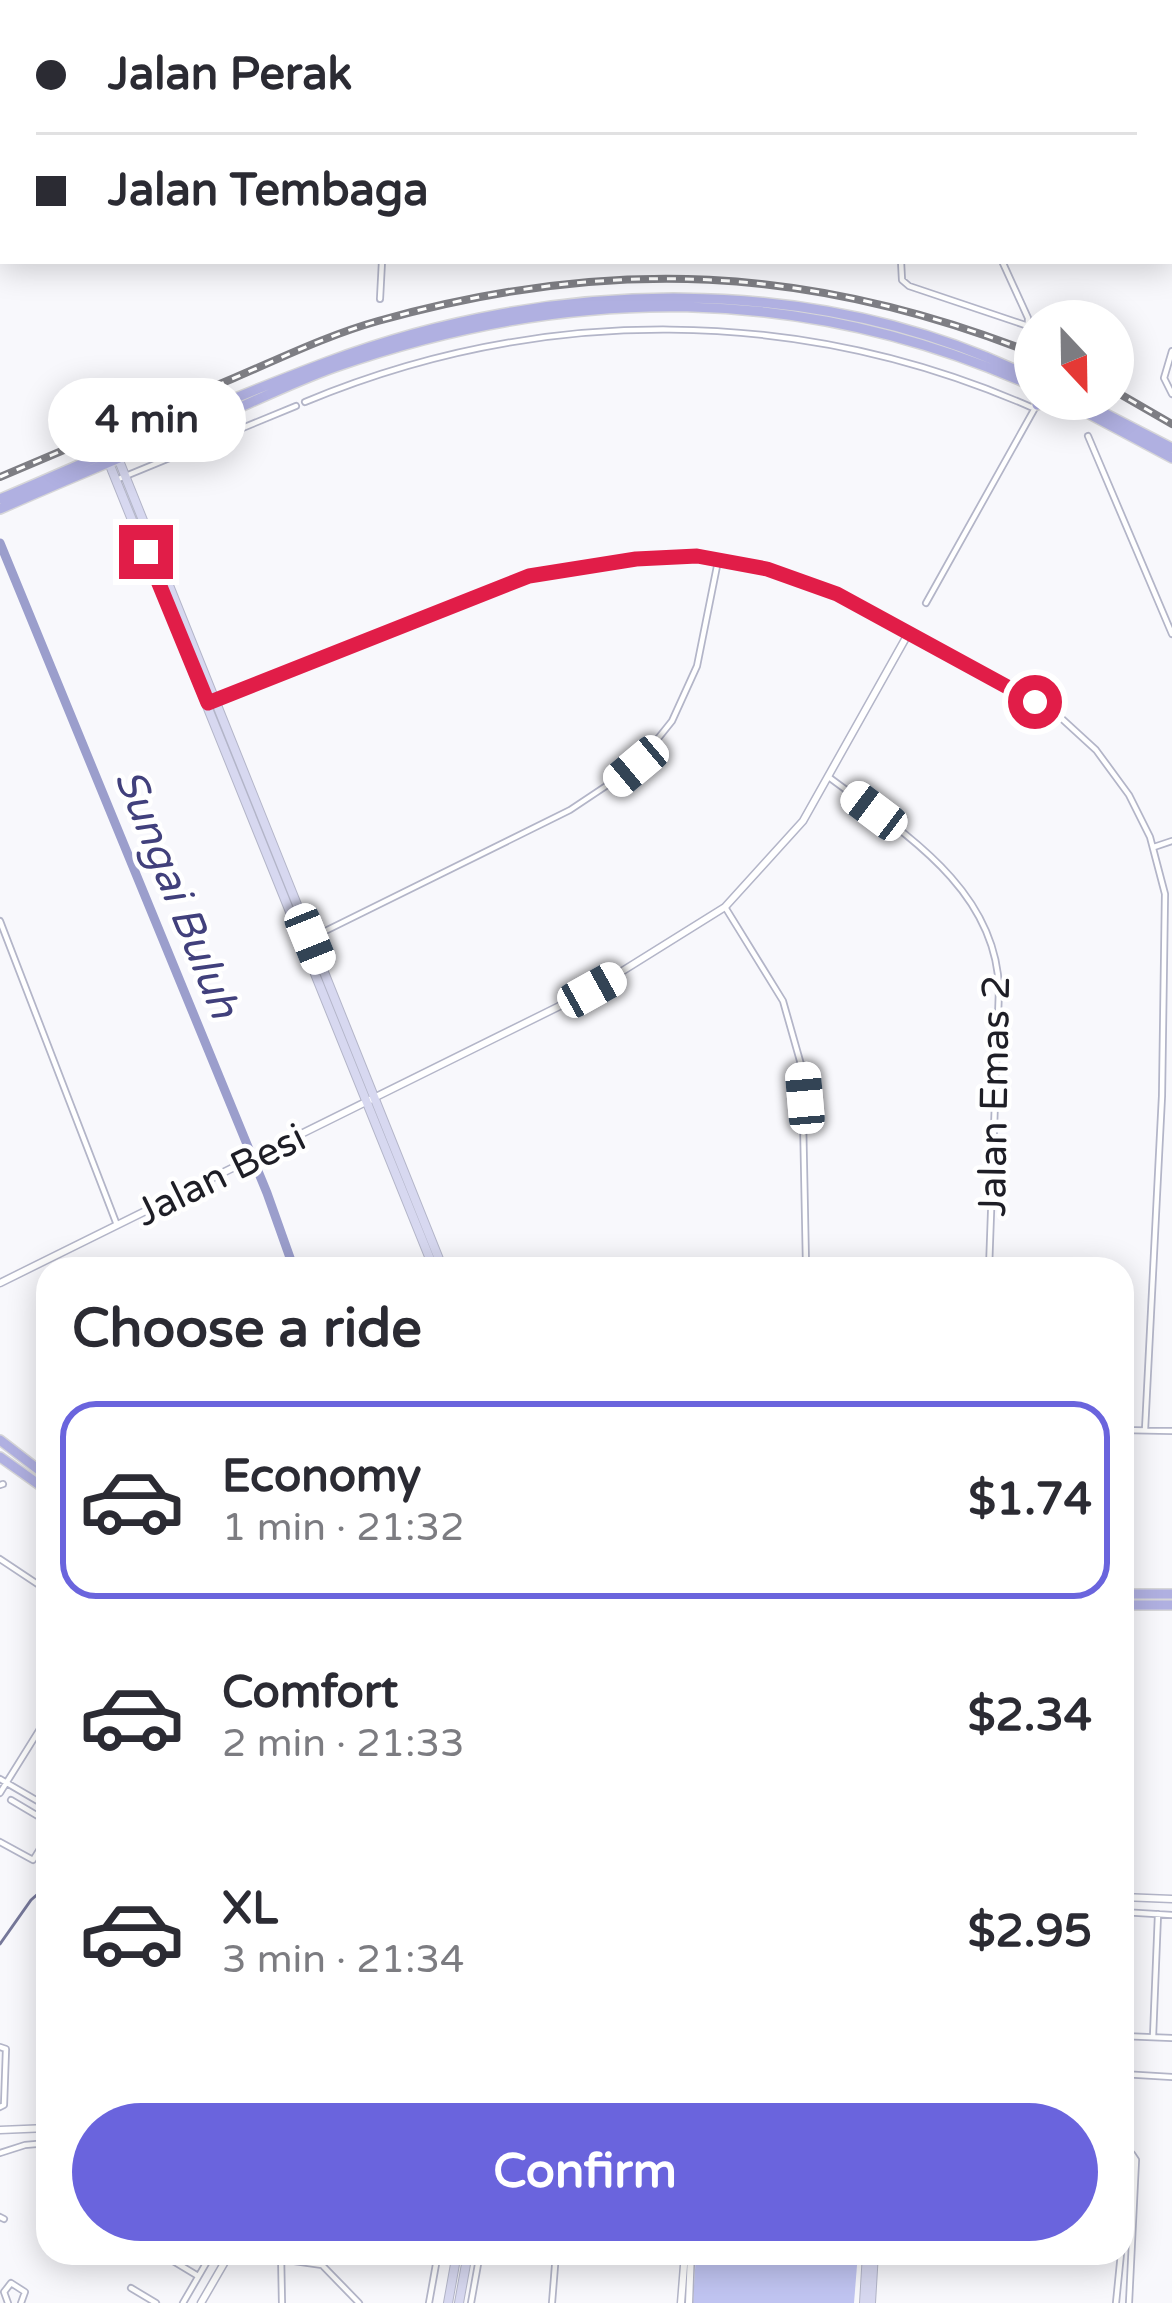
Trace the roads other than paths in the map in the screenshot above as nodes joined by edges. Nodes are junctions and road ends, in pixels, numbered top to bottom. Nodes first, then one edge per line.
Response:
1 (382, 264) edge
2 (901, 264) edge
3 (1003, 264) edge
4 (380, 299) dead end
5 (1172, 351) edge
6 (1014, 372) edge
7 (1014, 377) edge
8 (1172, 394) edge
9 (1014, 395) edge
10 (305, 402) dead end
11 (296, 406) dead end
12 (1026, 420) edge
13 (1099, 420) edge
14 (1118, 420) edge
15 (1088, 436) dead end
16 (1172, 448) edge
17 (112, 457) junction
18 (1172, 458) edge
19 (121, 478) junction
20 (4, 502) edge
21 (718, 561) junction
22 (926, 604) dead end
23 (908, 634) junction
24 (1172, 634) edge
25 (211, 701) junction
26 (830, 778) junction
27 (1172, 841) edge
28 (1154, 848) junction
29 (725, 907) junction
30 (0, 922) edge
31 (306, 941) junction
32 (371, 1099) junction
33 (117, 1225) junction
34 (52, 1257) edge
35 (436, 1257) edge
36 (806, 1257) edge
37 (989, 1257) edge
38 (36, 1265) edge
39 (0, 1283) edge
40 (1134, 1430) edge
41 (1145, 1430) junction
42 (1172, 1430) edge
43 (0, 1440) edge
44 (0, 1457) edge
45 (36, 1468) edge
46 (36, 1482) edge
47 (0, 1559) edge
48 (36, 1583) edge
49 (1134, 1594) edge
50 (1172, 1594) edge
51 (1134, 1605) edge
52 (1172, 1605) edge
53 (36, 1733) edge
54 (3, 1781) edge
55 (0, 1793) edge
56 (11, 1800) dead end
57 (36, 1800) edge
58 (36, 1815) edge
59 (3, 1843) edge
60 (0, 1854) edge
61 (36, 1855) edge
62 (1134, 1897) edge
63 (1172, 1899) edge
64 (1134, 1913) edge
65 (1158, 1914) junction
66 (1172, 1915) edge
67 (1134, 2036) edge
68 (1153, 2037) junction
69 (1172, 2038) edge
70 (0, 2047) edge
71 (1134, 2075) edge
72 (3, 2077) edge
73 (1172, 2077) edge
74 (0, 2107) edge
75 (36, 2128) edge
76 (0, 2130) edge
77 (36, 2144) edge
78 (0, 2153) edge
79 (1134, 2157) edge
80 (1134, 2197) edge
81 (180, 2265) edge
82 (205, 2265) edge
83 (222, 2265) edge
84 (281, 2265) edge
85 (322, 2265) edge
86 (436, 2265) edge
87 (455, 2265) edge
88 (466, 2265) edge
89 (478, 2265) edge
90 (555, 2265) edge
91 (687, 2265) edge
92 (870, 2265) edge
93 (1120, 2265) edge
94 (1131, 2265) edge
95 (1119, 2275) junction
96 (199, 2276) junction
97 (1130, 2276) junction
98 (130, 2288) dead end
99 (8, 2303) edge
100 (21, 2303) edge
101 (156, 2303) edge
102 (183, 2303) edge
103 (201, 2303) edge
104 (282, 2303) edge
105 (359, 2303) edge
106 (429, 2303) edge
107 (448, 2303) edge
108 (459, 2303) edge
109 (471, 2303) edge
110 (552, 2303) edge
111 (685, 2303) edge
112 (868, 2303) edge
113 (1117, 2303) edge
114 (1129, 2303) edge

1 - 4 street
2 - 3 street
5 - 8 street
6 - 17 main road
7 - 17 main road
9 - 10 street
11 - 19 street
12 - 22 street
13 - 18 main road
14 - 16 main road
15 - 24 street
17 - 19 main road
17 - 20 main road
19 - 25 main road
21 - 23 street
21 - 25 street
21 - 31 street
23 - 26 street, Jalan Besi
23 - 28 street
25 - 31 main road
26 - 29 street, Jalan Besi
26 - 37 street, Jalan Emas 2
27 - 28 street
28 - 41 street
29 - 32 street, Jalan Besi
29 - 36 street
30 - 33 street
31 - 32 main road
32 - 33 street, Jalan Besi
32 - 35 main road
33 - 34 street, Jalan Besi
38 - 39 street, Jalan Besi
40 - 41 street
41 - 42 street
43 - 45 main road
44 - 46 main road
47 - 48 street
49 - 50 main road
51 - 52 main road
53 - 54 street
54 - 55 street
54 - 57 street
56 - 58 street
59 - 60 street
59 - 61 street
62 - 63 street
64 - 65 street
65 - 66 street
65 - 68 street
67 - 68 street
68 - 69 street
70 - 72 street
71 - 73 street
72 - 74 street
75 - 76 street
77 - 78 street
79 - 80 street
81 - 96 street
82 - 96 street
83 - 103 street
84 - 104 street
85 - 105 street
86 - 106 street
87 - 107 main road
88 - 108 main road
89 - 109 street
90 - 110 street
91 - 111 street
92 - 112 main road
93 - 95 street
94 - 97 street
95 - 97 street
95 - 113 street
96 - 102 street
97 - 114 street
98 - 101 street
99 - 100 street

